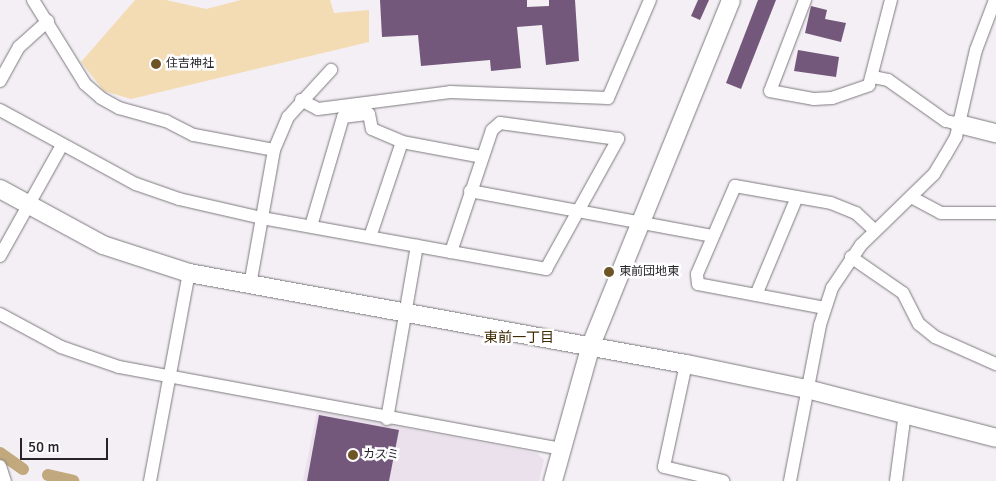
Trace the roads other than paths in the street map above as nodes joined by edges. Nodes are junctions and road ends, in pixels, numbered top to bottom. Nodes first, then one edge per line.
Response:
1 (33, 0) edge
2 (650, 0) edge
3 (732, 0) edge
4 (805, 0) edge
5 (891, 0) edge
6 (995, 0) edge
7 (48, 20) junction
8 (331, 70) dead end
9 (874, 77) junction
10 (0, 81) edge
11 (301, 100) junction
12 (0, 110) edge
13 (959, 124) junction
14 (996, 133) edge
15 (402, 142) junction
16 (62, 146) junction
17 (274, 150) junction
18 (482, 157) junction
19 (0, 188) edge
20 (470, 191) junction
21 (797, 197) junction
22 (911, 197) junction
23 (28, 205) junction
24 (576, 210) junction
25 (996, 213) edge
26 (262, 218) junction
27 (641, 221) junction
28 (311, 226) junction
29 (874, 230) junction
30 (712, 236) junction
31 (370, 237) junction
32 (417, 246) junction
33 (451, 252) junction
34 (0, 256) edge
35 (851, 257) junction
36 (189, 273) junction
37 (250, 284) junction
38 (756, 295) junction
39 (824, 308) junction
40 (0, 314) edge
41 (405, 314) junction
42 (590, 345) junction
43 (686, 364) junction
44 (996, 364) edge
45 (168, 378) junction
46 (807, 389) junction
47 (905, 413) junction
48 (387, 419) junction
49 (996, 438) edge
50 (560, 449) junction
51 (0, 466) edge
52 (5, 481) edge
53 (150, 481) edge
54 (553, 481) edge
55 (723, 481) edge
56 (790, 481) edge
57 (896, 481) edge

1 - 7 street
2 - 11 street
3 - 27 street
4 - 9 street
5 - 9 street
6 - 13 street
7 - 10 street
7 - 17 street
8 - 11 street
9 - 13 street
11 - 17 street
12 - 16 street
13 - 14 street
13 - 22 street
15 - 18 street
15 - 28 street
15 - 31 street
16 - 23 street
16 - 26 street
17 - 26 street
18 - 20 street
18 - 24 street
19 - 23 street
20 - 24 street
20 - 33 street
21 - 29 street
21 - 30 street
21 - 38 street
22 - 25 street
22 - 29 street
23 - 34 street
23 - 36 street
24 - 27 street
24 - 33 street
26 - 28 street
26 - 37 street
27 - 30 street
27 - 42 street
28 - 31 street
29 - 35 street
30 - 38 street
31 - 32 street
32 - 33 street
32 - 41 street
35 - 39 street
35 - 44 street
36 - 37 street
36 - 45 street
37 - 41 street
38 - 39 street
39 - 46 street
40 - 45 street
41 - 42 street
41 - 48 street
42 - 43 street
42 - 50 street
43 - 46 street
43 - 55 street
45 - 48 street
45 - 53 street
46 - 47 street
46 - 56 street
47 - 49 street
47 - 57 street
48 - 50 street
50 - 54 street
51 - 52 street

